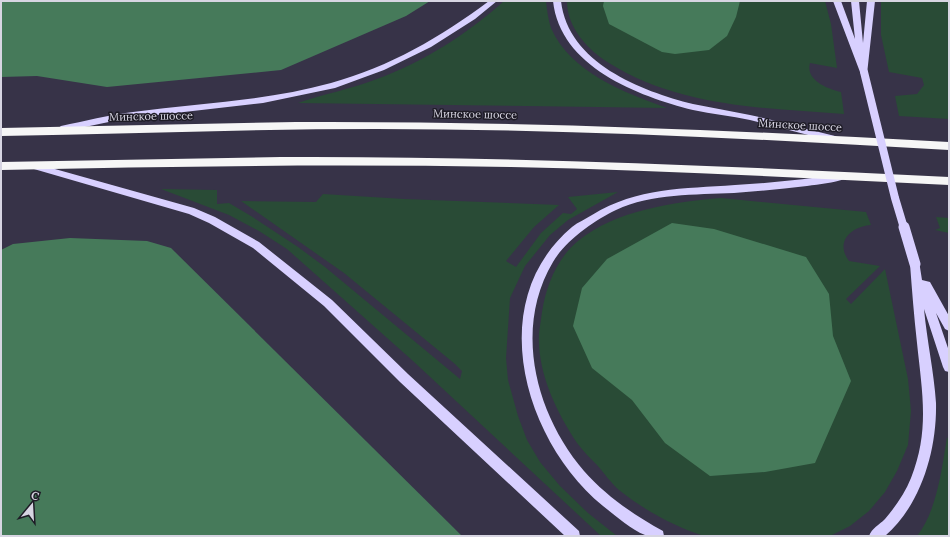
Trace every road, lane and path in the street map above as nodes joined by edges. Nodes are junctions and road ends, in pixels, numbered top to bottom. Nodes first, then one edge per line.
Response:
1 (493, 1) edge
2 (557, 1) edge
3 (837, 1) edge
4 (856, 1) edge
5 (871, 1) edge
6 (864, 72) junction
7 (1, 132) edge
8 (50, 132) junction
9 (839, 140) junction
10 (949, 142) edge
11 (922, 144) junction
12 (949, 146) edge
13 (30, 165) junction
14 (1, 166) edge
15 (846, 176) junction
16 (949, 182) edge
17 (915, 264) junction
18 (949, 326) edge
19 (949, 367) edge
20 (574, 536) edge
21 (658, 536) edge
22 (875, 536) edge

1 - 8 main road
2 - 9 main road
3 - 6 main road
4 - 6 main road
5 - 6 main road
6 - 17 main road, bridge
7 - 8 highway, Минское шоссе
8 - 9 highway, Минское шоссе
9 - 11 highway, Минское шоссе
10 - 11 main road
11 - 12 highway, Минское шоссе
13 - 14 highway
13 - 15 highway
13 - 20 main road
15 - 16 highway
15 - 21 main road
17 - 18 main road
17 - 19 main road
17 - 22 main road

